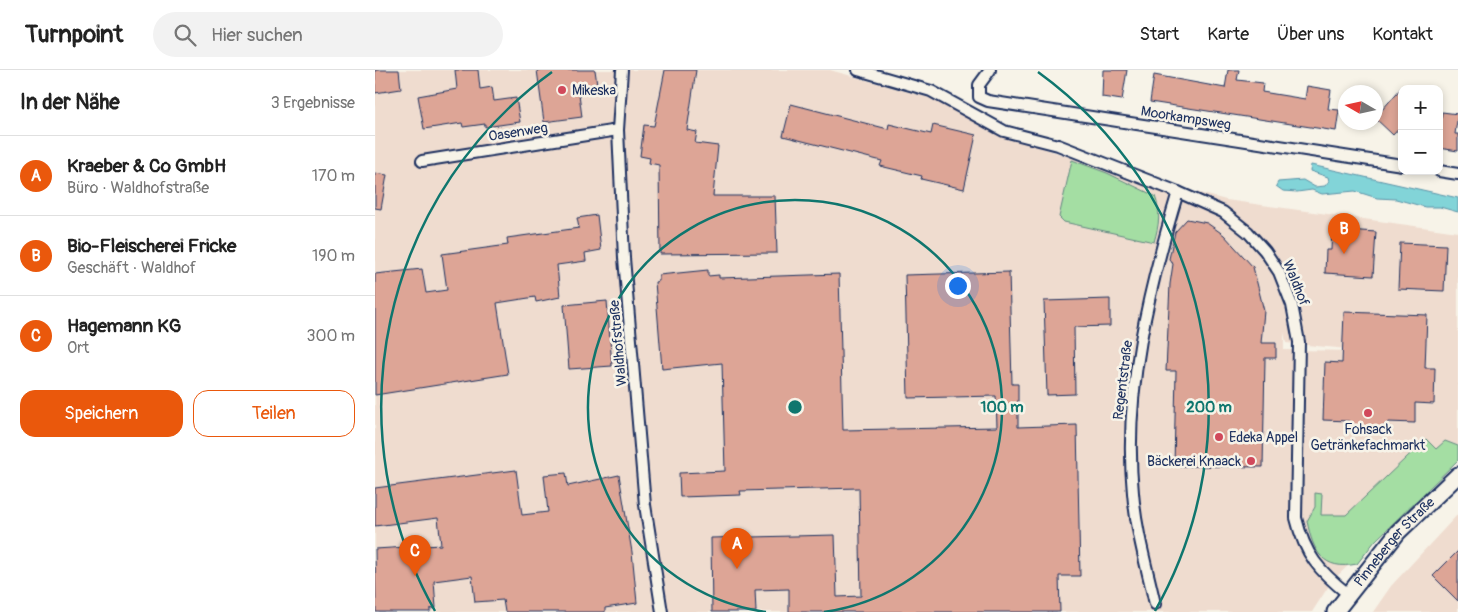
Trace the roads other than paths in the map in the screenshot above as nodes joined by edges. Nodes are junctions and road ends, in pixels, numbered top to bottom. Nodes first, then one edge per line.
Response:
1 (622, 70) edge
2 (858, 70) edge
3 (991, 70) edge
4 (618, 130) junction
5 (423, 161) dead end
6 (1398, 164) edge
7 (1443, 172) edge
8 (1458, 174) edge
9 (1178, 192) junction
10 (1458, 475) edge
11 (1348, 594) junction
12 (1155, 604) dead end
13 (663, 612) edge
14 (1335, 612) edge

1 - 4 street, Waldhofstraße
2 - 9 street, Waldhof
3 - 6 street, Moorkampsweg
4 - 5 street, Oasenweg
4 - 13 street, Waldhofstraße
7 - 8 street
9 - 11 street, Waldhof
9 - 12 street, Regentstraße
10 - 11 main road, Pinneberger Straße
11 - 14 main road, Pinneberger Straße

